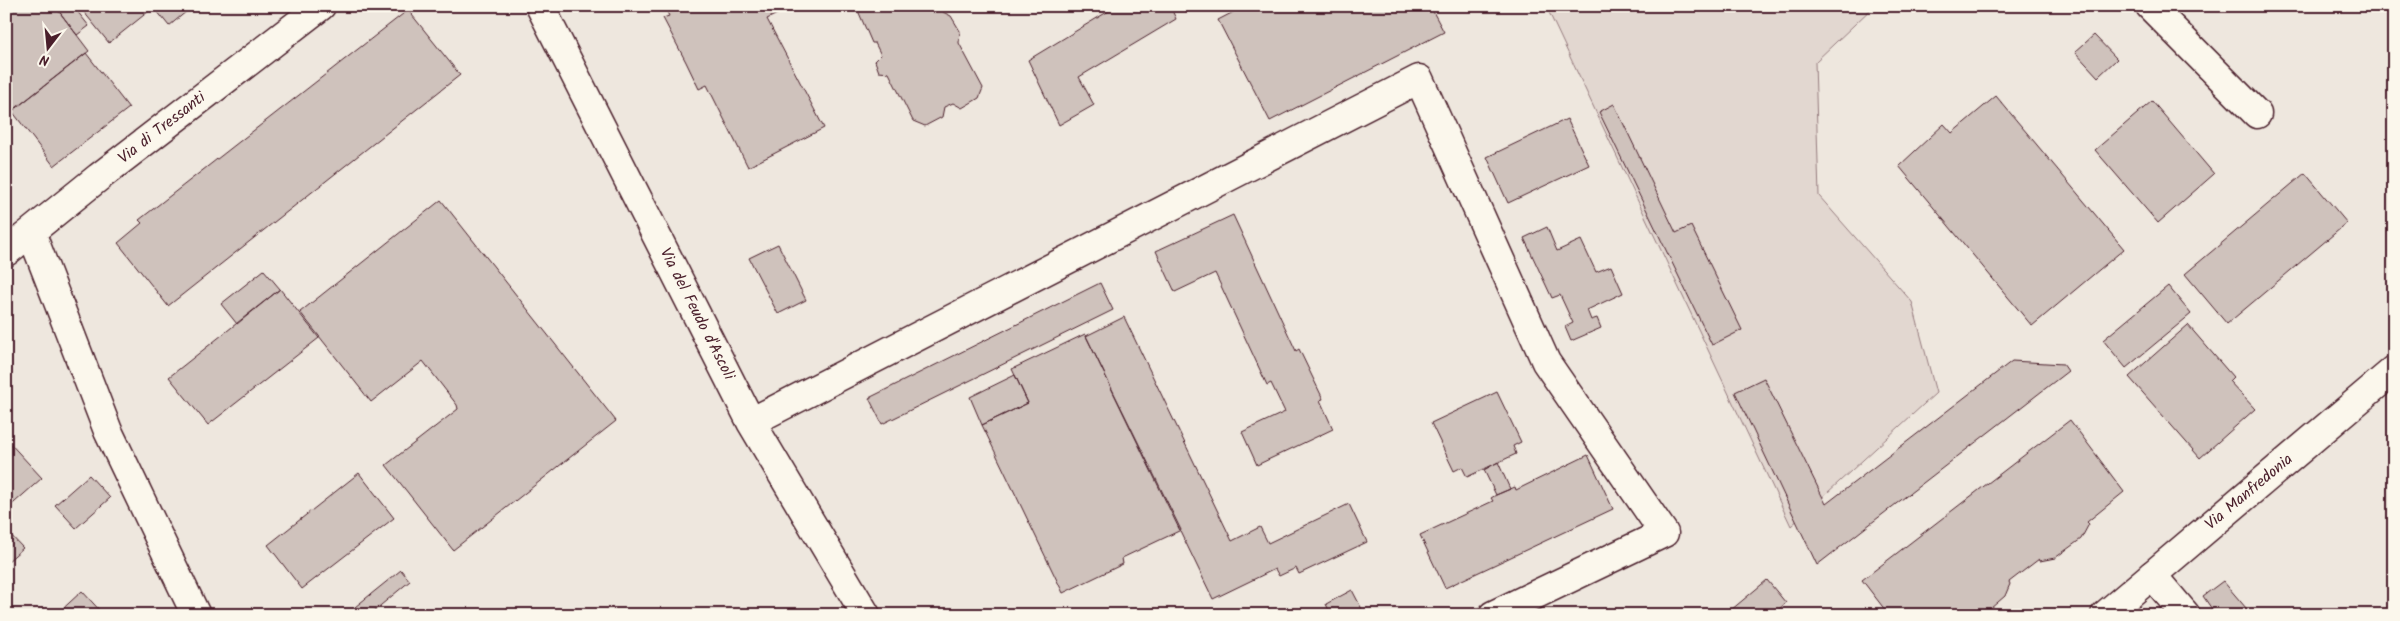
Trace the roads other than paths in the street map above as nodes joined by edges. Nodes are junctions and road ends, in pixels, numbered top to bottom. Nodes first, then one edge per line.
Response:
1 (321, 6) edge
2 (540, 6) edge
3 (2150, 6) edge
4 (2257, 114) dead end
5 (31, 232) junction
6 (6, 252) edge
7 (2394, 370) edge
8 (751, 422) junction
9 (2152, 574) junction
10 (196, 615) edge
11 (866, 615) edge
12 (1493, 615) edge
13 (2105, 615) edge
14 (2128, 615) edge
15 (2186, 615) edge

1 - 5 street, Via di Tressanti
2 - 8 street, Via del Feudo d'Ascoli
3 - 4 street
5 - 6 street, Via di Tressanti
5 - 10 street
7 - 9 street, Via Manfredonia
8 - 11 street, Via del Feudo d'Ascoli
8 - 12 street
9 - 13 street, Via Manfredonia
9 - 14 street
9 - 15 street

